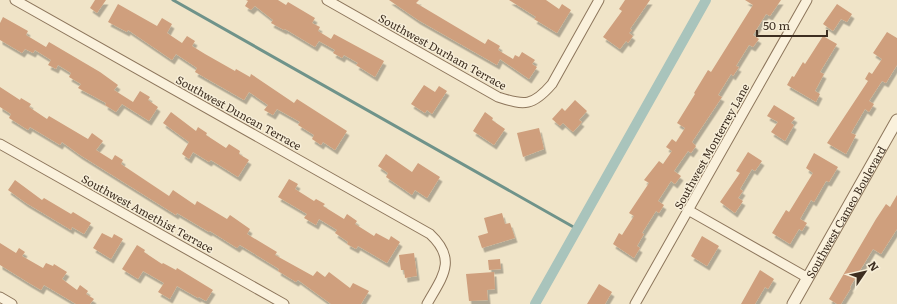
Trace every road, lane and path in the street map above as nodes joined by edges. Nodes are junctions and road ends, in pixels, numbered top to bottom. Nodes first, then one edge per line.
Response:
1 (15, 0) edge
2 (327, 0) edge
3 (599, 0) edge
4 (807, 0) edge
5 (897, 120) edge
6 (0, 144) edge
7 (688, 210) junction
8 (808, 278) junction
9 (0, 297) edge
10 (12, 304) edge
11 (284, 304) edge
12 (427, 304) edge
13 (635, 304) edge
14 (793, 304) edge

1 - 12 street, Southwest Duncan Terrace
2 - 3 street, Southwest Durham Terrace
4 - 7 street, Southwest Monterrey Lane
5 - 8 street, Southwest Cameo Boulevard
6 - 11 street, Southwest Amethist Terrace
7 - 8 street
7 - 13 street, Southwest Monterrey Lane
8 - 14 street, Southwest Cameo Boulevard
9 - 10 street

